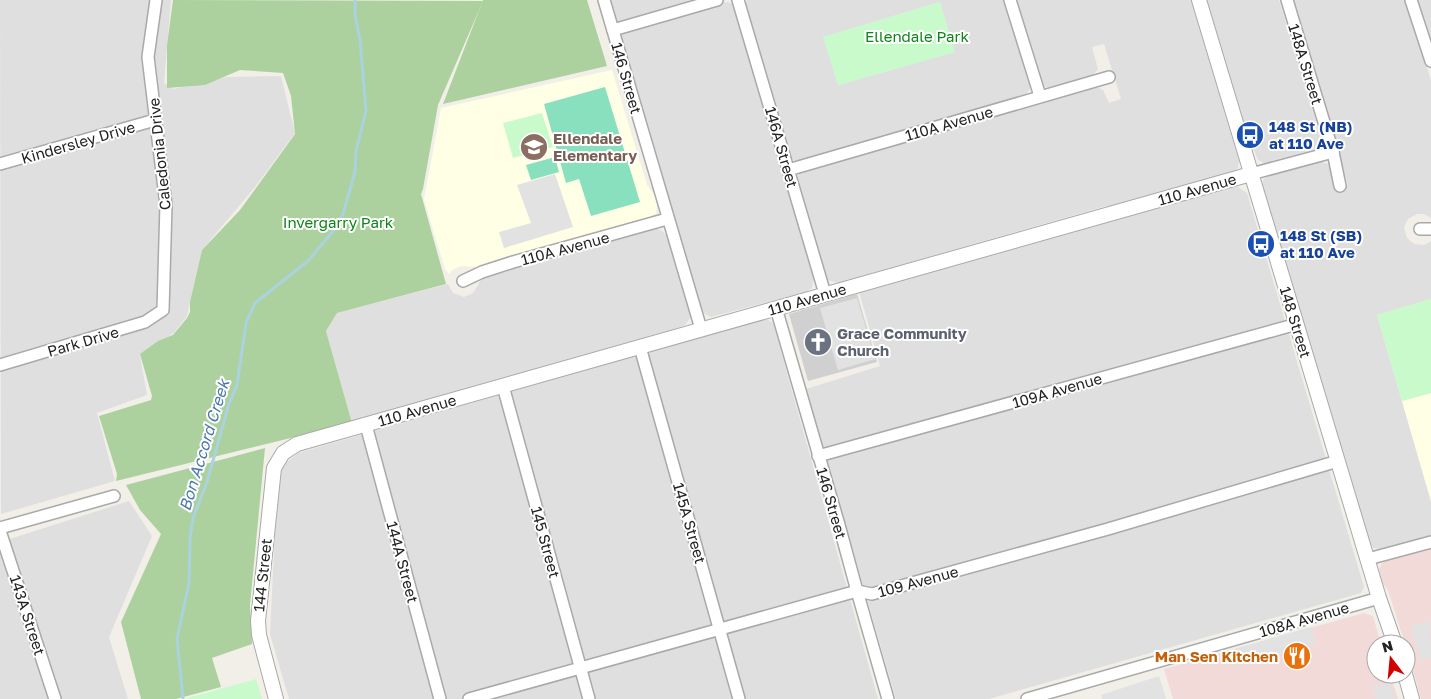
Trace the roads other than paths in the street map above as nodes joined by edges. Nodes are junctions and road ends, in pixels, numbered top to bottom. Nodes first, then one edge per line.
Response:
1 (156, 0) edge
2 (604, 0) edge
3 (717, 0) edge
4 (738, 0) edge
5 (1010, 0) edge
6 (1199, 0) edge
7 (1287, 0) edge
8 (1411, 0) edge
9 (613, 30) junction
10 (1431, 61) edge
11 (1109, 77) dead end
12 (1040, 96) junction
13 (155, 120) junction
14 (1333, 152) junction
15 (0, 164) edge
16 (788, 170) junction
17 (1251, 174) junction
18 (1340, 186) dead end
19 (668, 219) junction
20 (463, 281) dead end
21 (825, 294) junction
22 (776, 308) junction
23 (163, 310) joint
24 (1297, 324) junction
25 (701, 329) junction
26 (640, 347) junction
27 (0, 365) edge
28 (503, 386) junction
29 (366, 424) junction
30 (283, 453) joint
31 (818, 456) junction
32 (1338, 461) junction
33 (114, 496) dead end
34 (0, 529) edge
35 (1431, 542) edge
36 (1368, 559) junction
37 (857, 591) junction
38 (1379, 598) junction
39 (720, 628) junction
40 (1392, 634) edge
41 (580, 667) junction
42 (1408, 684) edge
43 (55, 699) edge
44 (276, 699) edge
45 (440, 699) edge
46 (469, 699) edge
47 (589, 699) edge
48 (739, 699) edge
49 (888, 699) edge
50 (1027, 699) edge
51 (1412, 699) edge

1 - 13 street, Caledonia Drive
2 - 9 street, 146 Street
3 - 9 street
4 - 16 street, 146A Street
5 - 12 street
6 - 17 street, 148 Street
7 - 14 street, 148A Street
8 - 10 street
9 - 19 street, 146 Street
11 - 12 street, 110A Avenue
12 - 16 street, 110A Avenue
13 - 15 street, Kindersley Drive
13 - 23 street, Caledonia Drive
14 - 17 street, 110 Avenue
14 - 18 street, 148A Street
16 - 21 street, 146A Street
17 - 21 street, 110 Avenue
17 - 24 street, 148 Street
19 - 20 street, 110A Avenue
19 - 25 street, 146 Street
21 - 22 street, 110 Avenue
22 - 25 street, 110 Avenue
22 - 31 street, 146 Street
23 - 27 street, Park Drive
24 - 31 street, 109A Avenue
24 - 32 street, 148 Street
25 - 26 street, 110 Avenue
26 - 28 street, 110 Avenue
26 - 39 street, 145A Street
28 - 29 street, 110 Avenue
28 - 41 street, 145 Street
29 - 30 street, 110 Avenue
29 - 45 street, 144A Street
30 - 44 street, 144 Street
31 - 37 street, 146 Street
32 - 36 street, 148 Street
32 - 37 street, 109 Avenue
33 - 34 street
34 - 43 street, 143A Street
35 - 36 street
36 - 38 street, 148 Street
37 - 39 street, 109 Avenue
37 - 49 street, 146 Street
38 - 40 street, 148 Street
38 - 50 street, 108A Avenue
39 - 41 street, 109 Avenue
39 - 48 street, 145A Street
41 - 46 street, 109 Avenue
41 - 47 street, 145 Street
42 - 51 street

